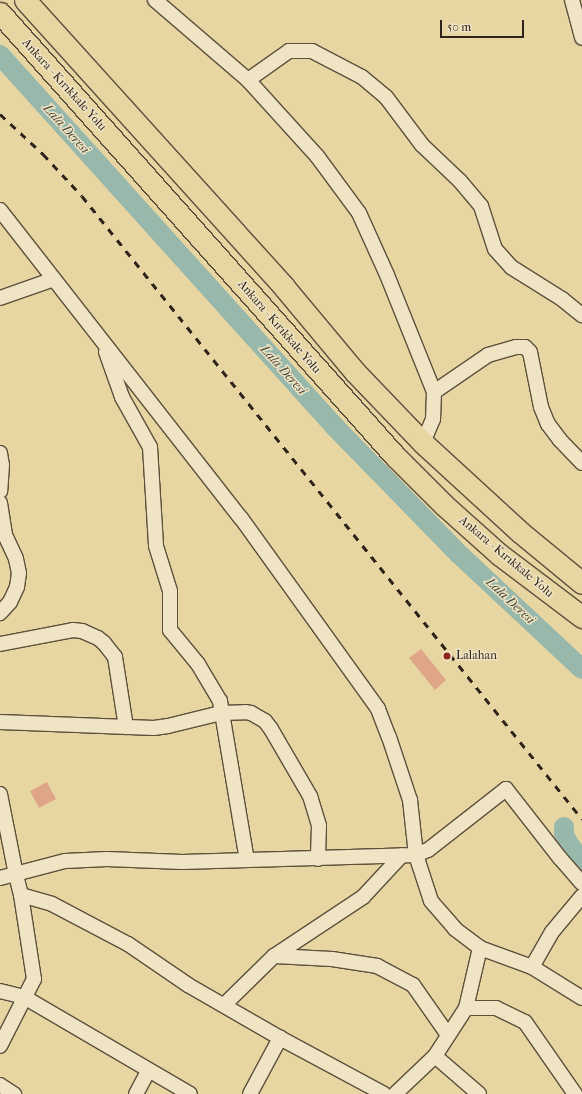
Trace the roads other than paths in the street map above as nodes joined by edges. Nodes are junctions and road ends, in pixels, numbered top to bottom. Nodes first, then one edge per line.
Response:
1 (26, 0) edge
2 (155, 0) edge
3 (572, 0) edge
4 (0, 13) edge
5 (582, 38) edge
6 (248, 80) junction
7 (0, 210) edge
8 (54, 279) junction
9 (0, 298) edge
10 (582, 315) edge
11 (102, 340) junction
12 (434, 392) junction
13 (423, 443) junction
14 (0, 453) edge
15 (582, 463) edge
16 (0, 491) edge
17 (0, 503) edge
18 (582, 583) edge
19 (0, 613) edge
20 (582, 616) edge
21 (0, 644) edge
22 (222, 713) junction
23 (0, 722) edge
24 (126, 727) junction
25 (0, 794) edge
26 (416, 855) junction
27 (402, 856) junction
28 (318, 859) junction
29 (247, 860) junction
30 (16, 875) junction
31 (0, 878) edge
32 (582, 883) edge
33 (22, 895) junction
34 (582, 896) edge
35 (480, 948) junction
36 (274, 956) junction
37 (532, 967) junction
38 (0, 991) edge
39 (24, 997) junction
40 (582, 998) edge
41 (224, 1006) junction
42 (466, 1008) junction
43 (448, 1035) junction
44 (280, 1038) junction
45 (0, 1046) edge
46 (435, 1056) junction
47 (149, 1070) junction
48 (0, 1085) edge
49 (14, 1094) edge
50 (136, 1094) edge
51 (190, 1094) edge
52 (250, 1094) edge
53 (384, 1094) edge
54 (395, 1094) edge
55 (479, 1094) edge
56 (575, 1094) edge

1 - 13 highway
2 - 6 street
3 - 5 street
4 - 20 highway, Ankara - Kırıkkale Yolu
6 - 10 street
6 - 12 street
7 - 8 street
8 - 9 street
8 - 11 street
11 - 22 street
11 - 26 street
12 - 13 street
12 - 15 street
13 - 18 highway
14 - 16 street
17 - 19 street
21 - 24 street
22 - 24 street
22 - 28 street
22 - 29 street
23 - 24 street
25 - 30 street
26 - 27 street
26 - 32 street
26 - 35 street
27 - 28 street
27 - 36 street
28 - 29 street
29 - 30 street
30 - 31 street
30 - 33 street
33 - 39 street
33 - 41 street
34 - 37 street
35 - 37 street
35 - 42 street
36 - 41 street
36 - 43 street
37 - 40 street
38 - 39 street
39 - 45 street
39 - 47 street
41 - 44 street
42 - 43 street
42 - 56 street
43 - 46 street
44 - 52 street
44 - 53 street
46 - 54 street
46 - 55 street
47 - 50 street
47 - 51 street
48 - 49 street

